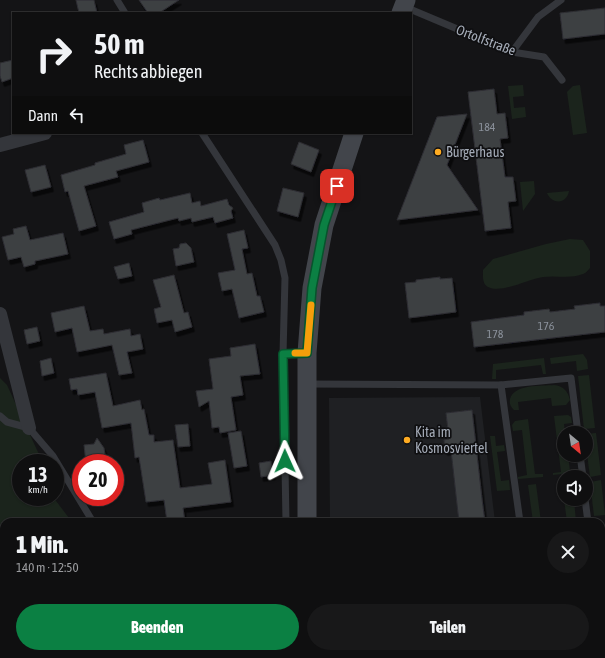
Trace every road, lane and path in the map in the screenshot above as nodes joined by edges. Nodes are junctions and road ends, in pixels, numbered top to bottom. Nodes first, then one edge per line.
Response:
1 (117, 0) edge
2 (562, 0) edge
3 (403, 6) edge
4 (124, 12) edge
5 (512, 52) junction
6 (562, 80) dead end
7 (41, 134) edge
8 (203, 134) edge
9 (354, 134) edge
10 (0, 145) edge
11 (0, 314) edge
12 (307, 353) junction
13 (283, 354) junction
14 (306, 384) junction
15 (501, 385) junction
16 (0, 416) edge
17 (577, 426) edge
18 (29, 428) junction
19 (586, 506) edge
20 (91, 518) edge
21 (286, 518) edge
22 (307, 518) edge
23 (519, 518) edge
24 (587, 518) edge

1 - 4 lane
2 - 5 lane
3 - 5 lane, Ortolfstraße
5 - 6 lane, Ortolfstraße
7 - 10 street
8 - 13 lane
9 - 12 street
11 - 18 street
12 - 13 lane
12 - 14 street
13 - 21 lane
14 - 15 lane
14 - 22 street
15 - 17 lane
15 - 23 lane
16 - 18 lane
18 - 20 lane
19 - 24 lane

